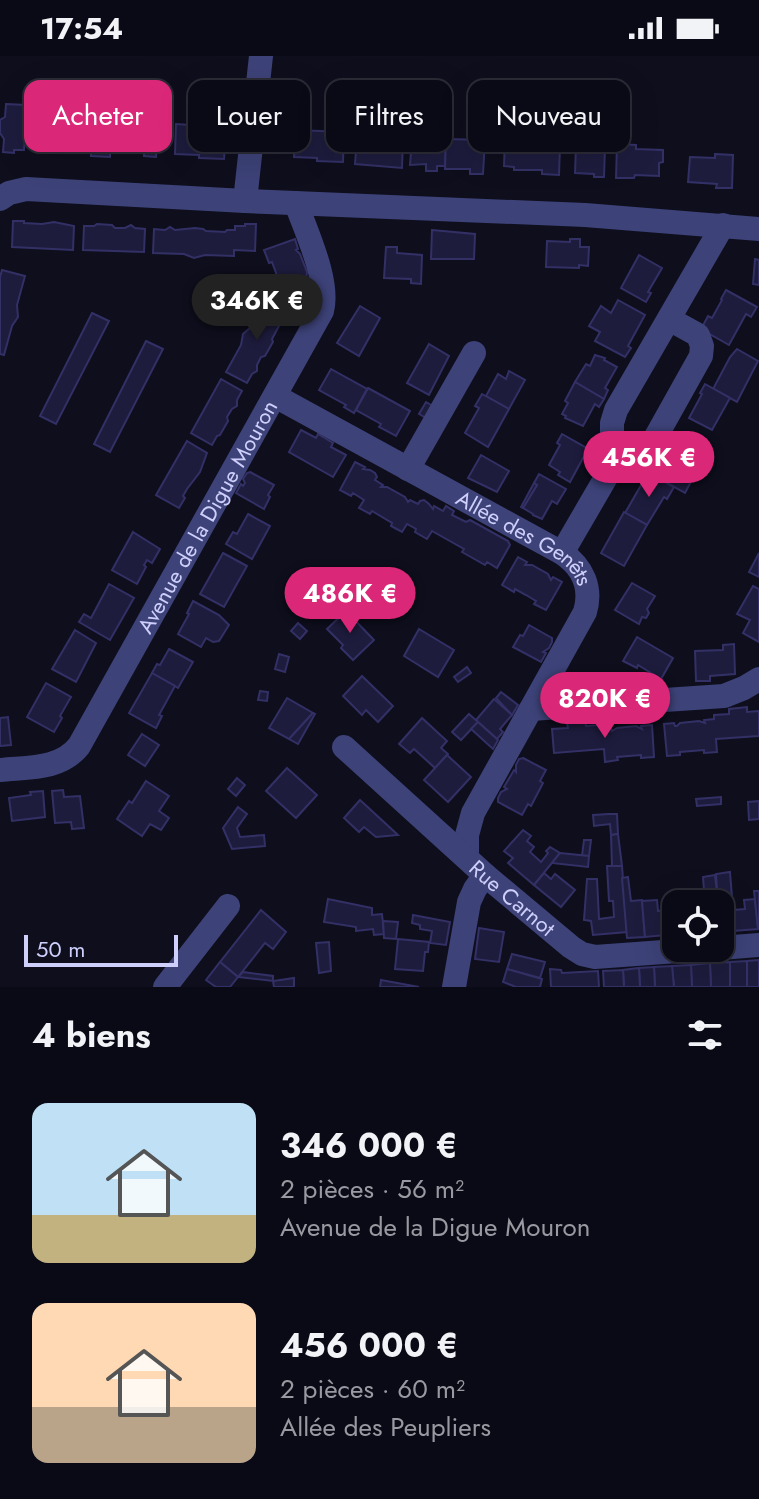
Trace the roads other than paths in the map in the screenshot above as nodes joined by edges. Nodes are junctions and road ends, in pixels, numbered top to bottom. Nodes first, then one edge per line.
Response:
1 (261, 56) edge
2 (0, 199) edge
3 (245, 201) junction
4 (296, 203) junction
5 (723, 225) junction
6 (759, 229) edge
7 (669, 319) junction
8 (474, 353) dead end
9 (275, 396) junction
10 (613, 455) junction
11 (408, 469) junction
12 (562, 553) junction
13 (759, 679) edge
14 (531, 709) junction
15 (344, 747) dead end
16 (0, 770) edge
17 (467, 858) junction
18 (485, 875) junction
19 (228, 906) dead end
20 (759, 945) edge
21 (734, 947) edge
22 (662, 952) edge
23 (165, 987) edge
24 (454, 987) edge

1 - 3 street
2 - 3 street
3 - 4 street
4 - 5 street
4 - 9 street, Avenue de la Digue Mouron
5 - 6 street
5 - 7 street
7 - 10 street
7 - 10 street
8 - 11 street
9 - 11 street, Allée des Genêts
9 - 16 street, Avenue de la Digue Mouron
10 - 12 street
11 - 12 street, Allée des Genêts
12 - 14 street, Allée des Genêts
13 - 14 street
14 - 17 street, Allée des Genêts
15 - 17 street, Rue Carnot
17 - 18 street, Rue Carnot
18 - 22 street, Rue Carnot
18 - 24 street
19 - 23 street
20 - 21 street, Rue Carnot

